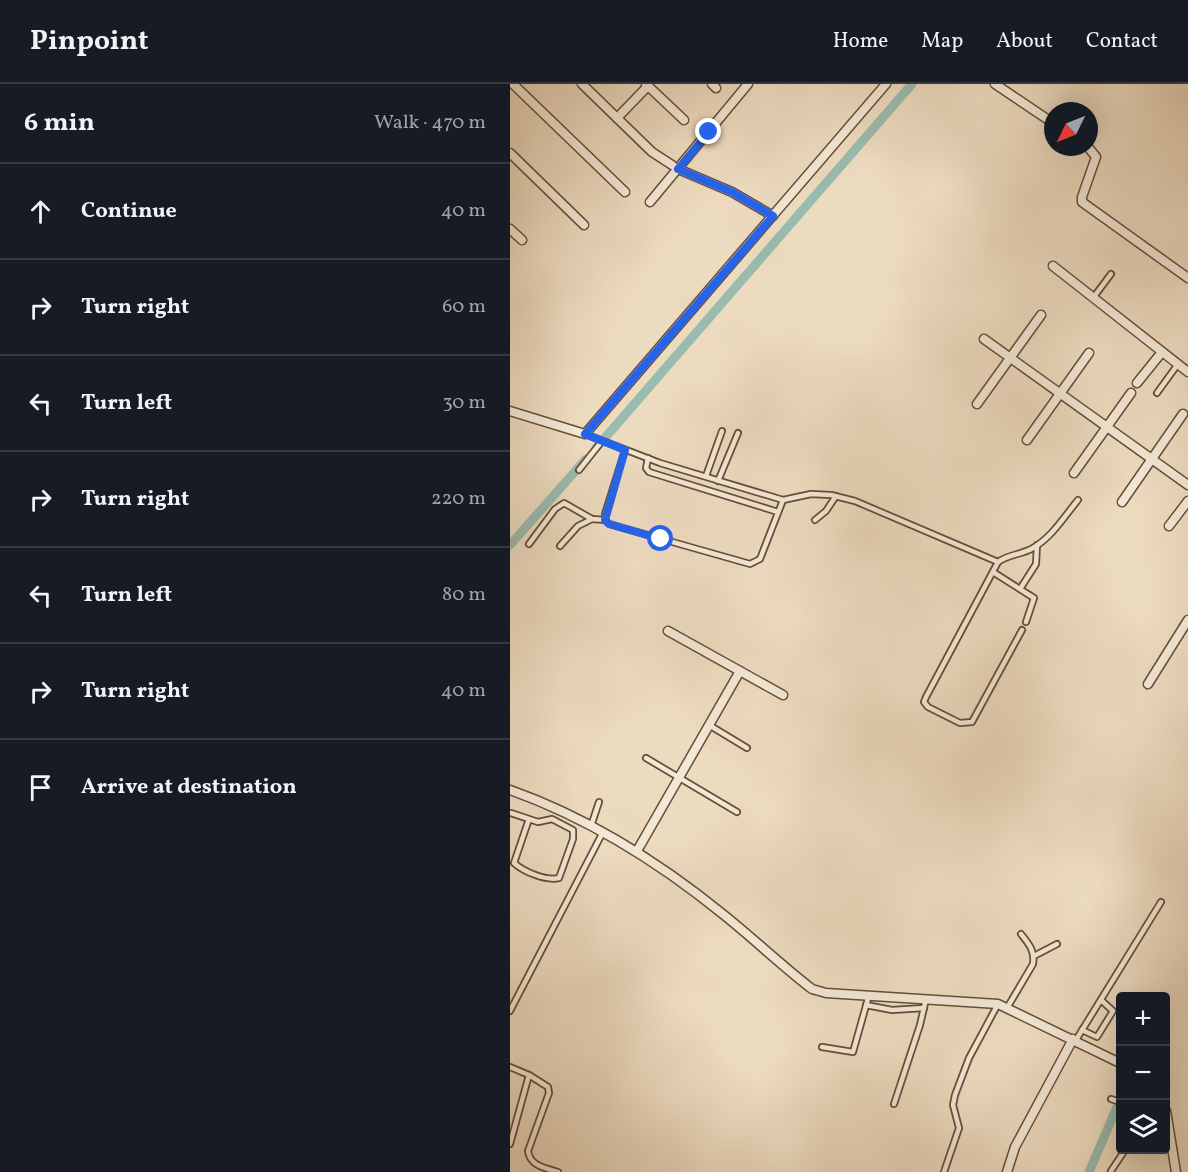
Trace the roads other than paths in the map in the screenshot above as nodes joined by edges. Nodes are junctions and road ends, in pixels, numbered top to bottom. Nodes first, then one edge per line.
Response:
1 (582, 84) edge
2 (748, 84) edge
3 (886, 84) edge
4 (995, 84) edge
5 (647, 85) edge
6 (514, 87) edge
7 (1044, 117) edge
8 (617, 118) junction
9 (684, 120) dead end
10 (510, 153) edge
11 (1095, 156) edge
12 (675, 167) junction
13 (625, 192) dead end
14 (650, 202) dead end
15 (773, 216) junction
16 (584, 225) dead end
17 (510, 229) edge
18 (522, 240) dead end
19 (1053, 266) dead end
20 (1111, 274) dead end
21 (1188, 279) edge
22 (1093, 297) junction
23 (1041, 315) dead end
24 (984, 339) dead end
25 (1162, 352) junction
26 (1089, 353) dead end
27 (1010, 358) junction
28 (1178, 364) junction
29 (1188, 372) edge
30 (1137, 383) dead end
31 (1060, 393) junction
32 (1131, 393) dead end
33 (1157, 393) dead end
34 (977, 404) dead end
35 (510, 411) edge
36 (1183, 414) dead end
37 (1107, 427) junction
38 (722, 431) dead end
39 (738, 433) dead end
40 (587, 434) junction
41 (599, 440) junction
42 (1027, 440) dead end
43 (625, 450) junction
44 (648, 459) junction
45 (1152, 459) junction
46 (579, 470) dead end
47 (1074, 473) dead end
48 (706, 476) junction
49 (718, 481) junction
50 (1188, 485) edge
51 (836, 496) junction
52 (783, 500) junction
53 (1078, 500) dead end
54 (1188, 501) edge
55 (1122, 502) dead end
56 (778, 512) junction
57 (592, 519) junction
58 (605, 520) junction
59 (815, 520) dead end
60 (1169, 526) dead end
61 (529, 544) dead end
62 (1037, 545) junction
63 (560, 546) dead end
64 (998, 562) junction
65 (993, 572) junction
66 (1020, 589) junction
67 (1188, 620) edge
68 (1026, 622) dead end
69 (1023, 630) dead end
70 (668, 631) dead end
71 (740, 671) junction
72 (1148, 684) dead end
73 (783, 695) dead end
74 (709, 725) junction
75 (747, 748) dead end
76 (646, 758) dead end
77 (679, 777) junction
78 (510, 790) edge
79 (599, 802) dead end
80 (737, 812) dead end
81 (511, 813) edge
82 (529, 819) junction
83 (591, 826) junction
84 (603, 832) junction
85 (637, 851) junction
86 (1161, 902) dead end
87 (1021, 934) dead end
88 (1057, 944) dead end
89 (1034, 956) junction
90 (869, 995) junction
91 (1101, 1000) junction
92 (925, 1003) junction
93 (998, 1004) junction
94 (866, 1005) junction
95 (1007, 1008) junction
96 (510, 1011) edge
97 (1083, 1030) junction
98 (1075, 1040) junction
99 (822, 1047) dead end
100 (1116, 1061) edge
101 (510, 1067) edge
102 (529, 1075) junction
103 (1111, 1099) dead end
104 (1116, 1101) edge
105 (894, 1104) dead end
106 (1170, 1135) edge
107 (510, 1144) edge
108 (1122, 1154) edge
109 (1111, 1171) edge
110 (558, 1172) edge
111 (944, 1172) edge
112 (1007, 1172) edge
113 (1176, 1172) edge

1 - 8 street
2 - 12 street
3 - 15 street
4 - 7 street
5 - 8 street
5 - 9 street
6 - 13 street
8 - 12 street
10 - 16 street
11 - 21 street
12 - 14 street
12 - 15 street
15 - 40 street
17 - 18 street
19 - 22 street
20 - 22 lane
22 - 25 street
23 - 27 street
24 - 27 street
25 - 28 street
25 - 30 street
26 - 31 street
27 - 31 street
27 - 34 street
28 - 29 street
28 - 33 lane
31 - 37 street
31 - 42 street
32 - 37 street
35 - 40 street
36 - 45 street
37 - 45 street
37 - 47 street
38 - 48 lane
39 - 49 lane
40 - 41 lane
41 - 43 lane
41 - 46 lane
43 - 44 lane
43 - 58 lane
44 - 48 lane
44 - 56 lane
45 - 50 street
45 - 55 street
48 - 49 lane
49 - 52 lane
51 - 52 lane
51 - 59 lane
51 - 64 lane
52 - 56 lane
53 - 62 lane
54 - 60 street
56 - 58 lane
57 - 58 lane
57 - 61 lane
57 - 63 lane
62 - 64 lane
62 - 66 lane
64 - 65 lane
65 - 66 lane
65 - 69 lane
66 - 68 lane
67 - 72 street
70 - 71 street
71 - 73 street
71 - 74 street
74 - 75 lane
74 - 77 street
76 - 77 lane
77 - 80 lane
77 - 85 street
78 - 83 street
79 - 83 lane
81 - 82 lane
82 - 82 lane
83 - 84 street
84 - 85 street
84 - 96 lane
85 - 90 street
86 - 91 lane
87 - 89 lane
88 - 89 lane
89 - 95 lane
90 - 92 street
90 - 94 lane
91 - 97 lane
91 - 97 lane
92 - 93 street
92 - 94 lane
92 - 105 lane
93 - 95 street
93 - 111 lane
94 - 99 lane
95 - 98 street
97 - 98 lane
98 - 100 street
98 - 112 street
101 - 102 lane
102 - 107 lane
102 - 110 lane
103 - 104 lane
106 - 113 street
108 - 109 lane

